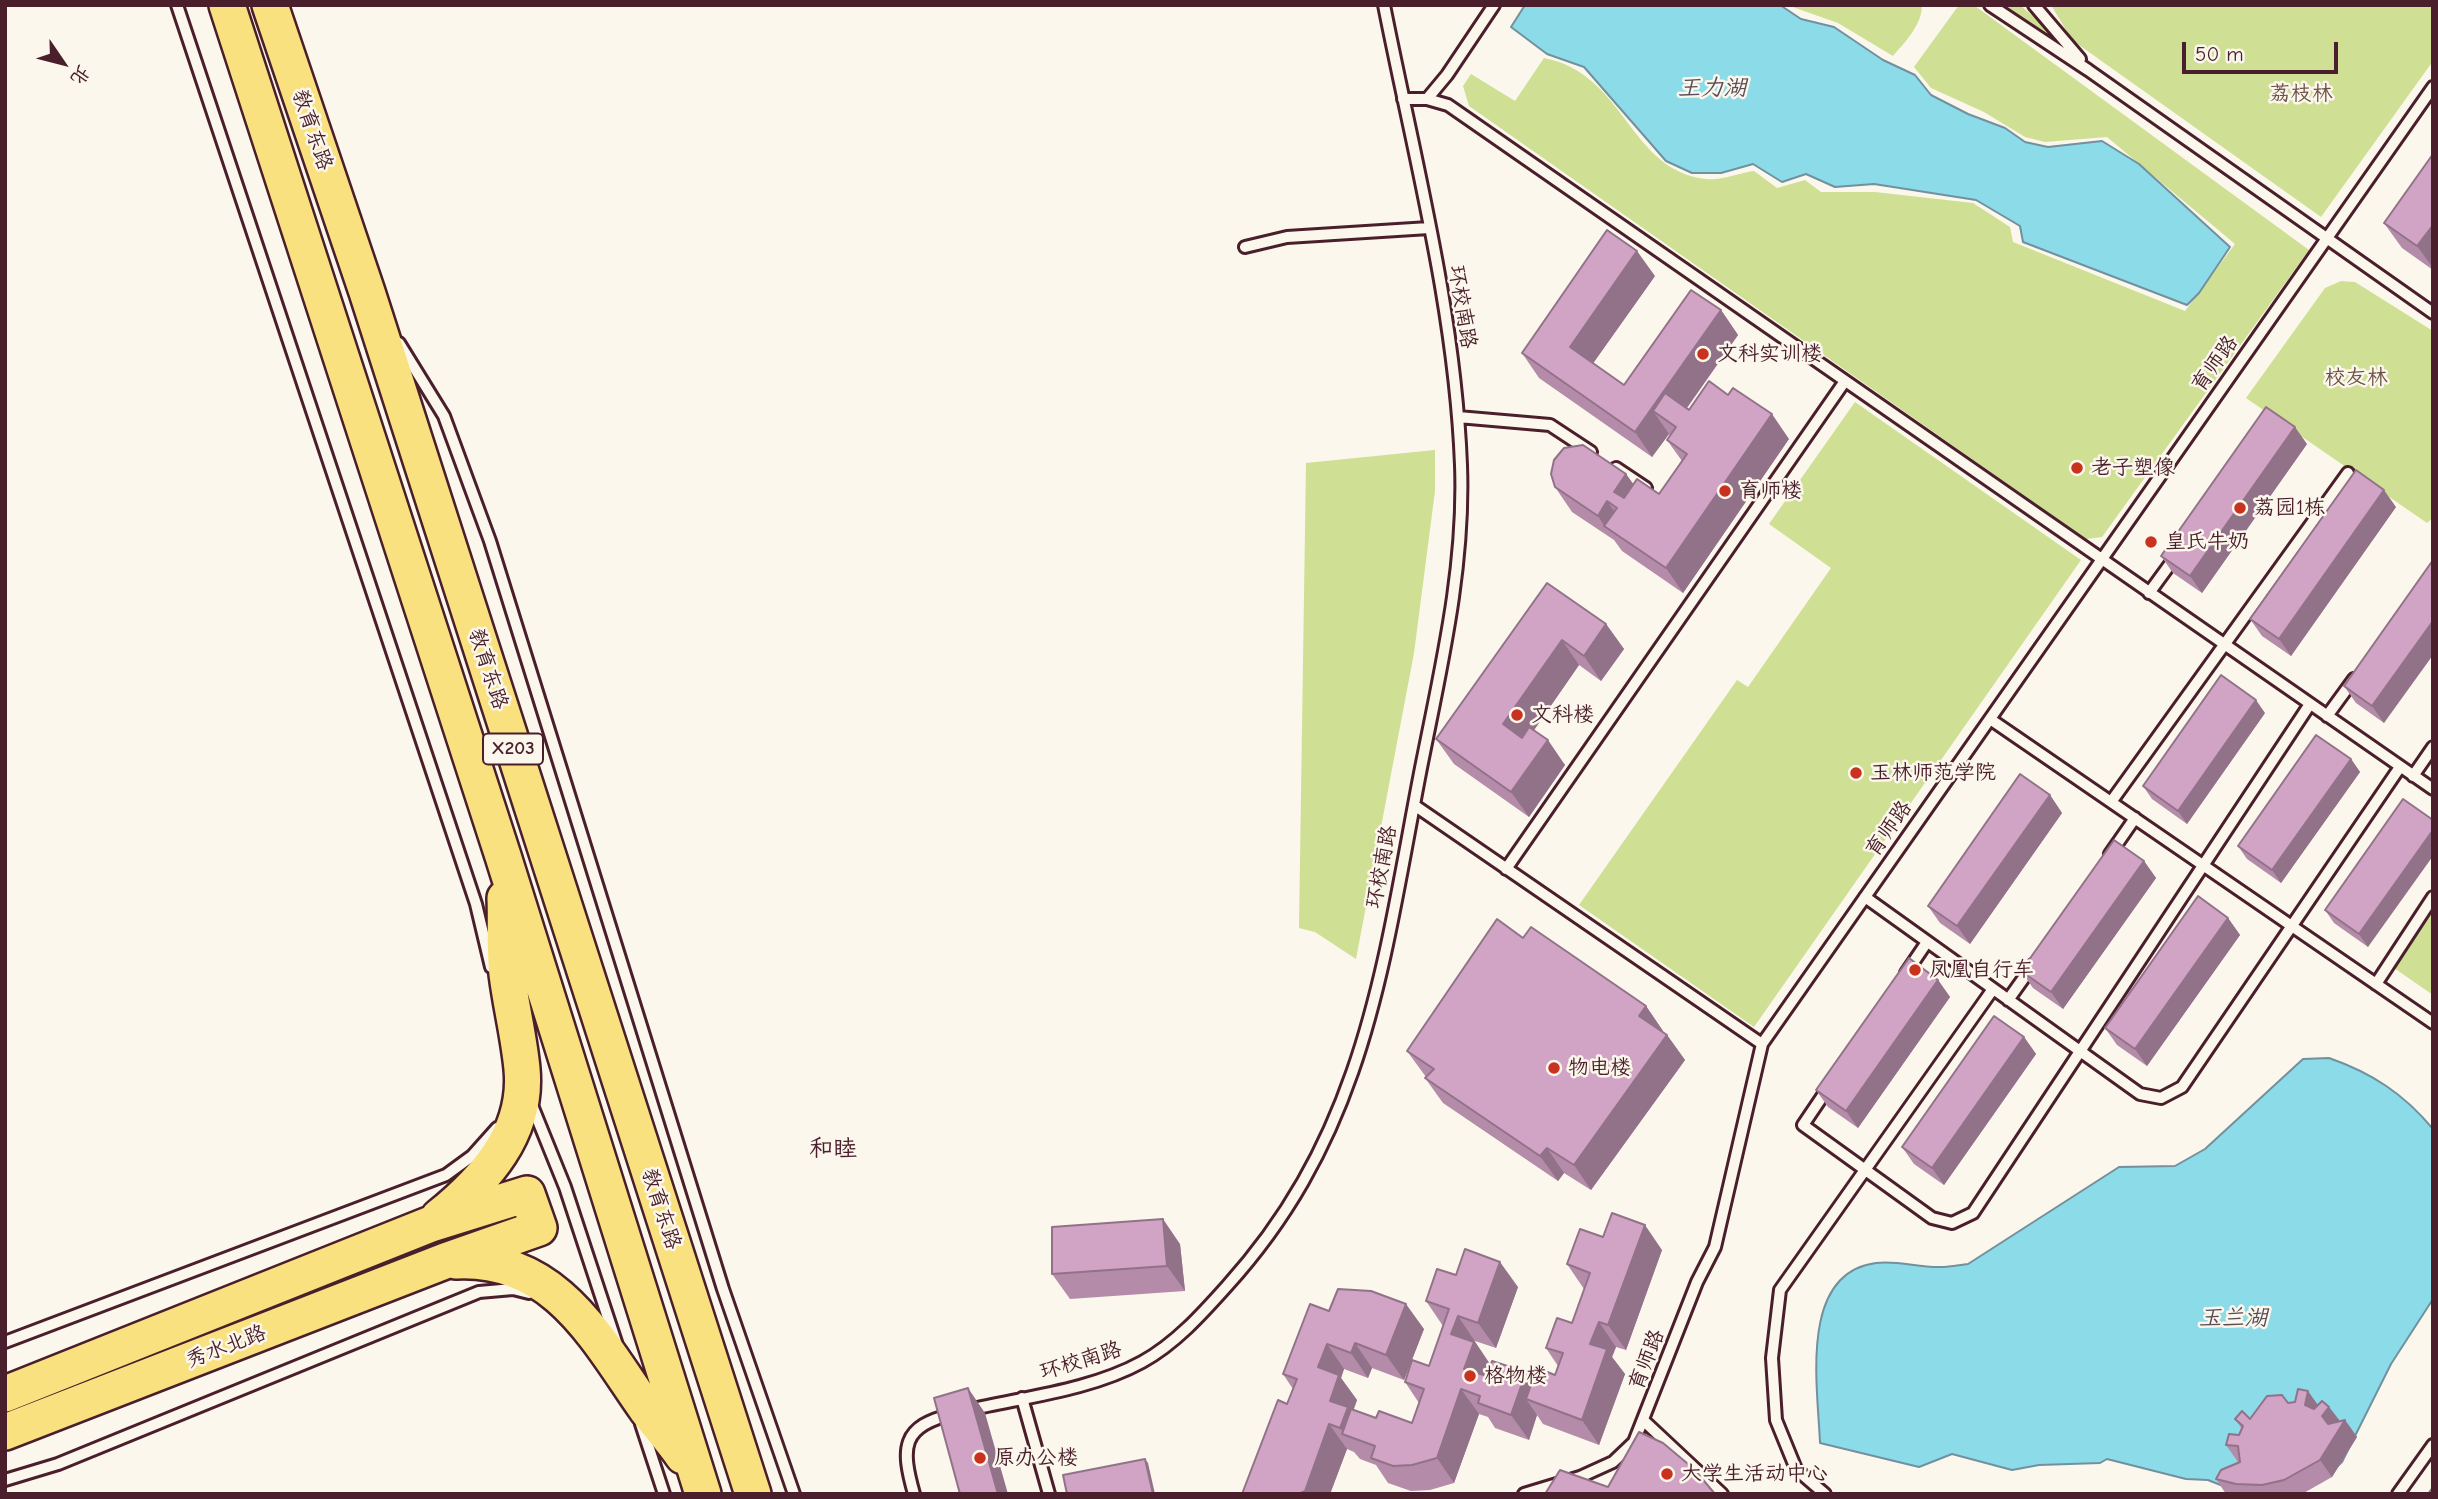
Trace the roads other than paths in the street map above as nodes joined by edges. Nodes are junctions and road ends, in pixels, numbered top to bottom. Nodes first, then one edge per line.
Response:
1 (177, 5) edge
2 (227, 5) edge
3 (270, 5) edge
4 (1384, 5) edge
5 (1494, 5) edge
6 (1990, 5) edge
7 (2034, 5) edge
8 (2088, 69) junction
9 (2433, 87) edge
10 (1403, 99) junction
11 (1427, 99) junction
12 (1429, 228) junction
13 (2326, 240) junction
14 (1245, 247) dead end
15 (367, 292) junction
16 (2433, 313) edge
17 (1845, 381) junction
18 (1458, 417) junction
19 (2348, 472) dead end
20 (1657, 495) edge
21 (2180, 550) edge
22 (2101, 560) junction
23 (2149, 593) junction
24 (2225, 645) junction
25 (2360, 671) edge
26 (2310, 704) junction
27 (2327, 716) junction
28 (1990, 719) junction
29 (2433, 747) edge
30 (2400, 767) junction
31 (2413, 776) junction
32 (2433, 789) edge
33 (2111, 802) junction
34 (1414, 805) junction
35 (2135, 818) junction
36 (503, 856) junction
37 (2103, 864) edge
38 (2202, 864) junction
39 (1507, 869) junction
40 (1865, 897) junction
41 (2433, 897) edge
42 (2291, 926) junction
43 (1927, 942) junction
44 (2040, 955) edge
45 (494, 983) dead end
46 (2376, 984) junction
47 (1896, 988) edge
48 (1993, 989) junction
49 (498, 996) dead end
50 (2008, 1000) junction
51 (2433, 1023) edge
52 (1762, 1044) junction
53 (2079, 1051) junction
54 (513, 1078) junction
55 (1834, 1079) edge
56 (503, 1116) dead end
57 (1868, 1169) junction
58 (431, 1224) junction
59 (445, 1261) junction
60 (5, 1342) edge
61 (630, 1385) junction
62 (5, 1394) edge
63 (1022, 1398) junction
64 (1644, 1421) junction
65 (641, 1424) junction
66 (5, 1432) edge
67 (2433, 1445) edge
68 (2428, 1461) edge
69 (5, 1480) edge
70 (700, 1485) edge
71 (664, 1494) edge
72 (753, 1494) edge
73 (794, 1494) edge
74 (914, 1494) edge
75 (1049, 1494) edge
76 (1524, 1494) edge
77 (1722, 1494) edge
78 (1825, 1494) edge
79 (2398, 1494) edge

1 - 45 lane
2 - 36 main road, 教育东路 / X203
3 - 15 main road, 教育东路 / X203
4 - 10 lane, 环校南路
5 - 11 lane
6 - 8 lane
7 - 8 lane
8 - 13 lane
9 - 13 lane, 育师路
10 - 11 lane
10 - 12 lane, 环校南路
11 - 17 lane
12 - 14 lane
12 - 18 lane, 环校南路
13 - 16 lane
13 - 22 lane, 育师路
15 - 72 main road, 教育东路 / X203
15 - 73 lane
17 - 22 lane
17 - 39 lane
18 - 20 lane
18 - 34 lane, 环校南路
19 - 24 lane
21 - 23 lane
22 - 23 lane
22 - 28 lane, 育师路
23 - 24 lane
24 - 26 lane
24 - 33 lane
25 - 27 lane
26 - 27 lane
26 - 38 lane
27 - 30 lane
28 - 33 lane
28 - 40 lane, 育师路
29 - 31 lane
30 - 31 lane
30 - 42 lane
31 - 32 lane
33 - 35 lane
34 - 39 lane
34 - 63 lane, 环校南路
35 - 37 lane
35 - 38 lane
36 - 54 main road
36 - 70 main road, 教育东路 / X203
38 - 42 lane
38 - 53 lane
39 - 52 lane
40 - 43 lane
40 - 52 lane, 育师路
41 - 46 lane
42 - 46 lane
42 - 53 lane
43 - 47 lane
43 - 48 lane
44 - 50 lane
46 - 51 lane
48 - 50 lane
48 - 57 lane
49 - 54 lane
50 - 53 lane
52 - 64 lane, 育师路
53 - 57 lane
54 - 58 main road
54 - 61 lane
55 - 57 lane
56 - 60 lane
57 - 78 lane
58 - 59 main road, 秀水北路
58 - 62 main road, 秀水北路
59 - 61 main road
59 - 66 main road, 秀水北路
61 - 65 lane
61 - 70 main road
63 - 74 lane, 环校南路
63 - 75 lane
64 - 76 lane, 育师路
64 - 77 lane
65 - 69 lane
65 - 71 lane
67 - 68 lane
68 - 79 lane

